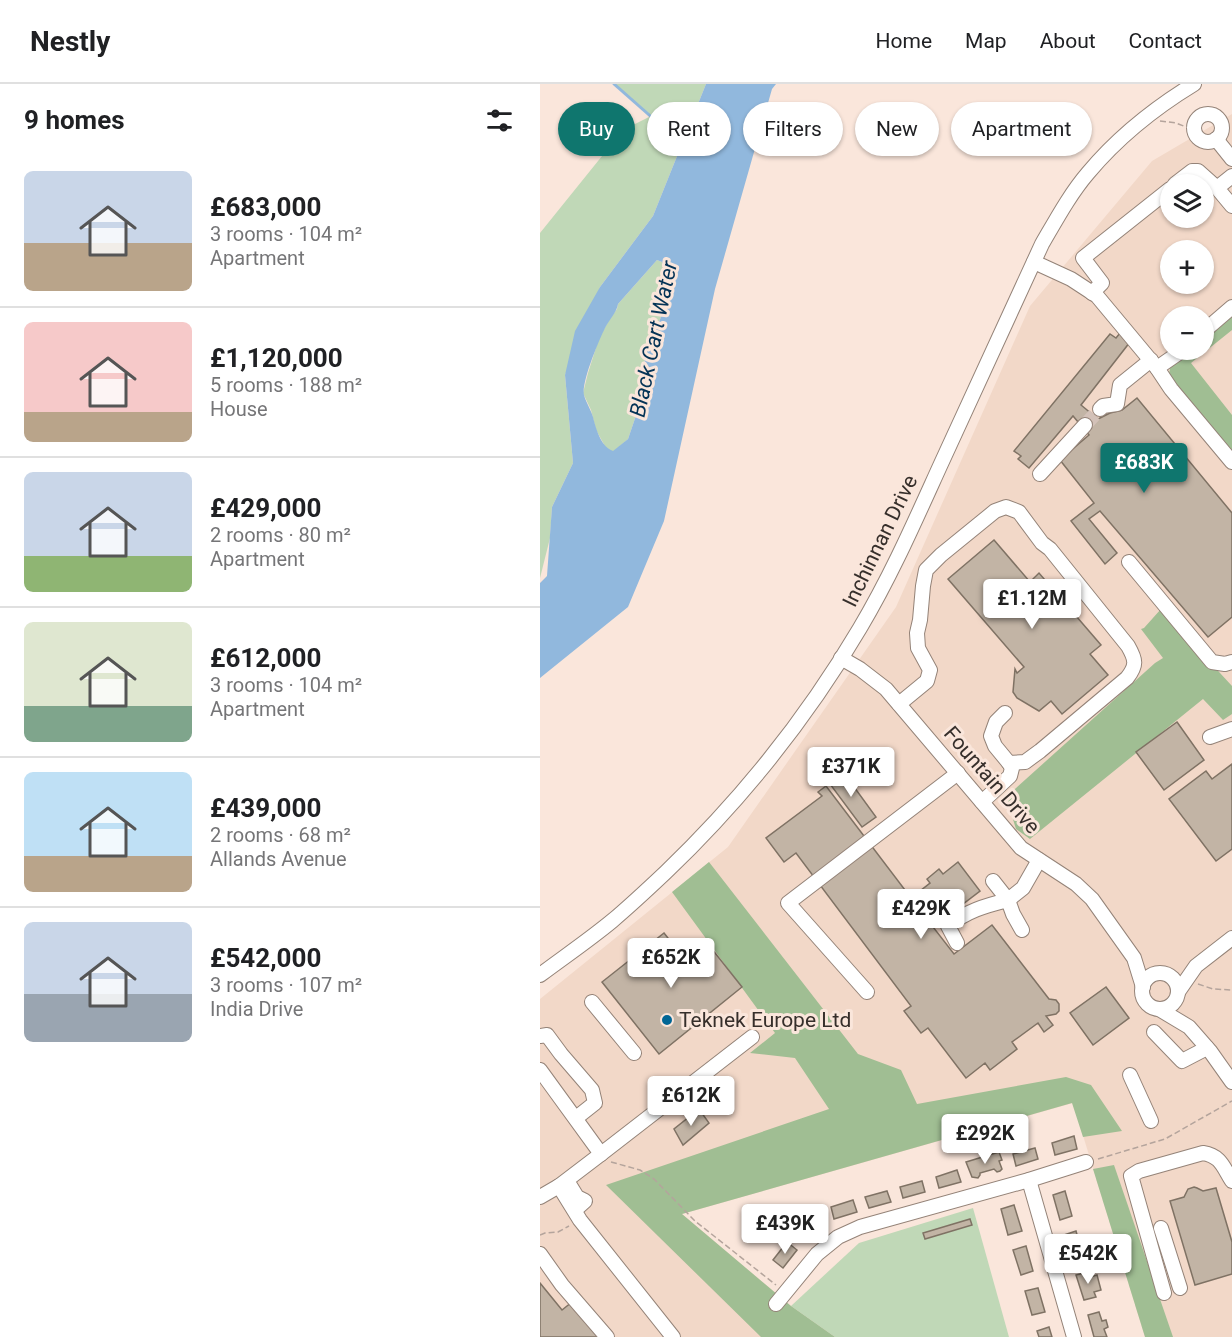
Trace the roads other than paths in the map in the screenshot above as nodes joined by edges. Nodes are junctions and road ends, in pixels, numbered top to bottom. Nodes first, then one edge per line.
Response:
1 (1194, 84) edge
2 (1224, 129) edge
3 (1232, 159) edge
4 (1188, 174) edge
5 (1201, 174) edge
6 (1232, 176) edge
7 (1214, 185) edge
8 (1217, 188) junction
9 (1160, 197) edge
10 (1232, 206) edge
11 (1034, 262) junction
12 (1092, 293) junction
13 (1232, 307) edge
14 (1214, 323) edge
15 (1162, 360) edge
16 (1154, 364) junction
17 (1100, 409) tunnel mouth
18 (1085, 425) tunnel mouth
19 (1232, 462) edge
20 (1040, 474) dead end
21 (1129, 562) dead end
22 (841, 658) junction
23 (1232, 662) edge
24 (898, 704) junction
25 (1005, 713) dead end
26 (1232, 729) edge
27 (1210, 737) dead end
28 (1009, 763) junction
29 (958, 773) junction
30 (982, 802) junction
31 (1039, 860) junction
32 (993, 881) dead end
33 (1008, 900) junction
34 (1022, 930) dead end
35 (1232, 938) edge
36 (957, 943) dead end
37 (1134, 958) junction
38 (1192, 971) junction
39 (1162, 973) junction
40 (540, 975) edge
41 (1143, 987) junction
42 (867, 992) dead end
43 (1177, 994) junction
44 (592, 1002) dead end
45 (1159, 1009) junction
46 (1189, 1027) junction
47 (1154, 1032) dead end
48 (540, 1036) edge
49 (752, 1037) dead end
50 (1207, 1048) junction
51 (634, 1053) dead end
52 (1130, 1075) dead end
53 (542, 1076) edge
54 (1232, 1082) edge
55 (576, 1118) junction
56 (1151, 1121) dead end
57 (601, 1154) junction
58 (1086, 1162) road end
59 (1029, 1180) junction
60 (1232, 1182) edge
61 (563, 1183) junction
62 (540, 1197) edge
63 (1161, 1227) dead end
64 (1167, 1248) junction
65 (1152, 1252) junction
66 (540, 1254) edge
67 (1180, 1288) dead end
68 (1164, 1293) dead end
69 (776, 1304) dead end
70 (607, 1337) edge
71 (673, 1337) edge
72 (1074, 1337) edge

1 - 11 street, Inchinnan Drive
2 - 2 street
2 - 3 street
4 - 5 street
6 - 8 street
7 - 8 street
8 - 10 street
9 - 12 street
11 - 12 street
11 - 22 street, Inchinnan Drive
12 - 16 street
13 - 14 street
15 - 16 street
16 - 17 street
16 - 19 street
18 - 20 street
21 - 23 street
22 - 24 street, Fountain Drive
22 - 40 street, Inchinnan Drive
24 - 28 street
24 - 29 street, Fountain Drive
25 - 28 street
26 - 27 street
28 - 30 street
29 - 30 street, Fountain Drive
29 - 42 street
30 - 31 street, Fountain Drive
31 - 33 street
31 - 37 street, Fountain Drive
32 - 33 street
33 - 34 street
33 - 36 street
35 - 38 street
37 - 39 street, Fountain Drive
37 - 41 street, Fountain Drive
38 - 39 street
38 - 43 street
39 - 41 street
39 - 43 street
41 - 45 street
43 - 45 street
43 - 46 street
44 - 51 street
45 - 46 street
46 - 50 street
47 - 50 street
48 - 55 street
49 - 57 street
50 - 54 street
52 - 56 street
53 - 55 street
55 - 57 street
57 - 61 street
58 - 59 street
59 - 69 street
59 - 72 street
60 - 65 street
61 - 62 street
61 - 71 street
63 - 64 street
64 - 65 street
64 - 67 street
65 - 68 street
66 - 70 street

